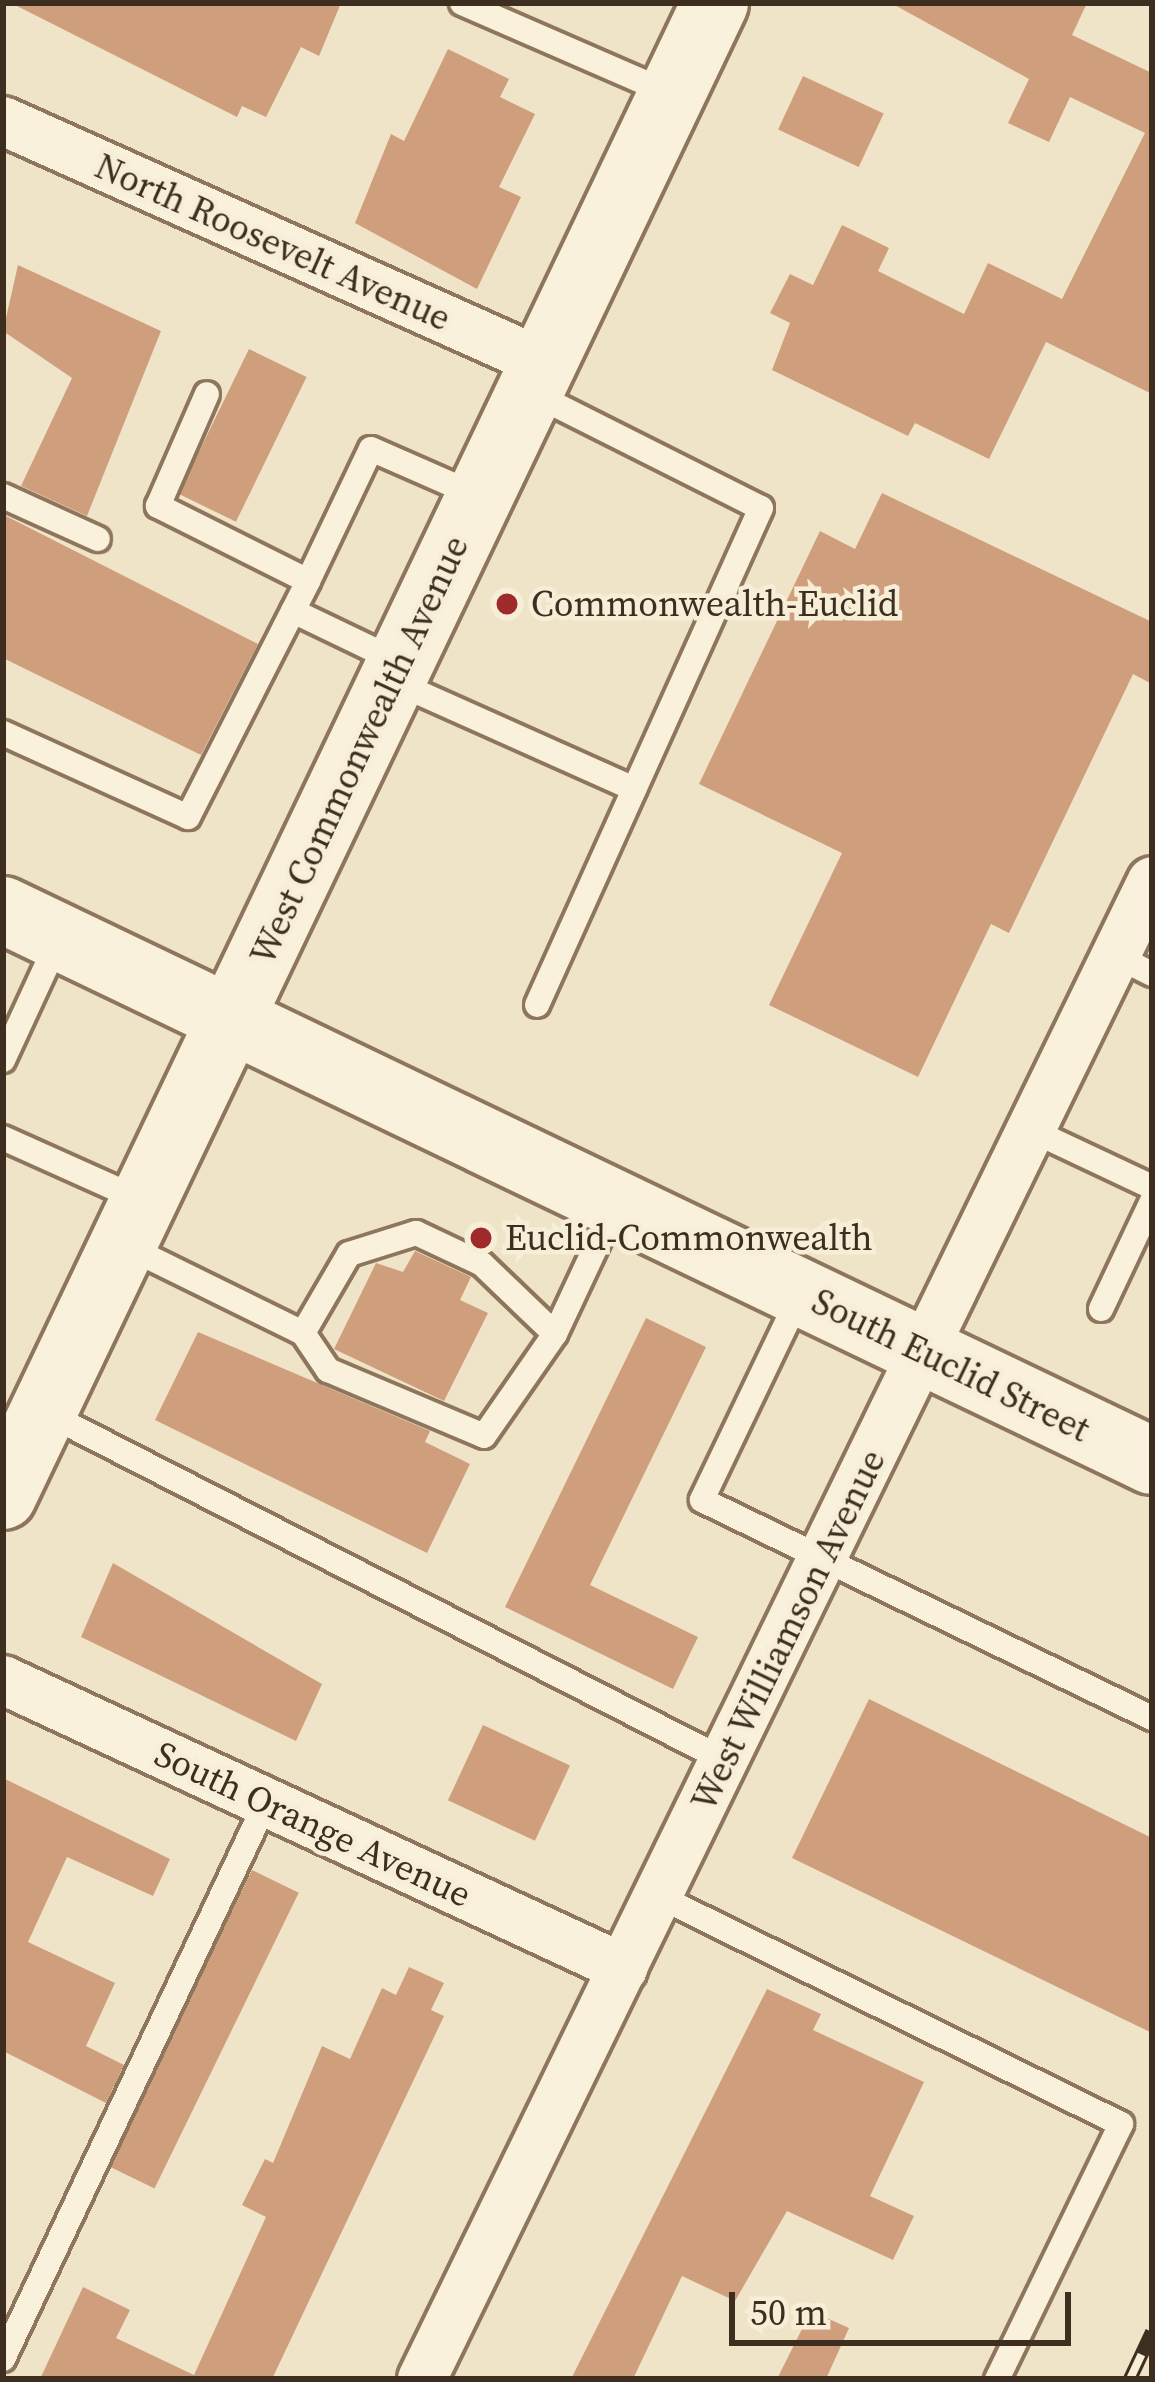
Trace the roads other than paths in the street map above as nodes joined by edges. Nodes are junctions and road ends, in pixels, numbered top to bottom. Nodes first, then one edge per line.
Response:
1 (462, 3) edge
2 (715, 3) edge
3 (671, 94) junction
4 (3, 121) edge
5 (536, 378) junction
6 (207, 394) dead end
7 (3, 496) edge
8 (480, 496) junction
9 (98, 539) dead end
10 (308, 581) junction
11 (293, 611) junction
12 (396, 672) junction
13 (3, 734) edge
14 (634, 789) junction
15 (1152, 881) edge
16 (32, 924) edge
17 (1134, 965) edge
18 (537, 1005) dead end
19 (232, 1018) junction
20 (3, 1060) edge
21 (1031, 1130) junction
22 (3, 1138) edge
23 (1152, 1187) edge
24 (1152, 1201) edge
25 (616, 1204) junction
26 (134, 1223) junction
27 (801, 1293) junction
28 (1101, 1310) dead end
29 (302, 1333) junction
30 (555, 1334) junction
31 (923, 1352) junction
32 (43, 1412) junction
33 (1152, 1461) edge
34 (3, 1496) edge
35 (821, 1561) junction
36 (3, 1680) edge
37 (1152, 1718) edge
38 (724, 1760) junction
39 (266, 1802) junction
40 (658, 1896) junction
41 (623, 1968) junction
42 (3, 2360) edge
43 (422, 2379) edge
44 (997, 2379) edge

1 - 3 lane
2 - 3 main road, West Commonwealth Avenue
3 - 5 main road, West Commonwealth Avenue
4 - 5 street, North Roosevelt Avenue
5 - 8 main road, West Commonwealth Avenue
5 - 14 lane
6 - 10 lane
7 - 9 lane
8 - 10 lane
8 - 12 main road, West Commonwealth Avenue
10 - 11 lane
11 - 12 lane
11 - 13 lane
12 - 14 lane
12 - 19 main road, West Commonwealth Avenue
14 - 18 lane
15 - 17 street, West Williamson Avenue
16 - 19 main road, South Euclid Street
16 - 20 lane
17 - 21 street, West Williamson Avenue
19 - 25 main road, South Euclid Street
19 - 26 main road, West Commonwealth Avenue
21 - 23 lane
21 - 31 street, West Williamson Avenue
22 - 26 lane
24 - 28 lane
25 - 27 main road, South Euclid Street
25 - 30 lane
26 - 29 lane
26 - 32 main road, West Commonwealth Avenue
27 - 31 main road, South Euclid Street
27 - 35 lane
29 - 30 lane
29 - 30 lane
31 - 33 main road, South Euclid Street
31 - 35 street, West Williamson Avenue
32 - 34 main road, West Commonwealth Avenue
32 - 38 lane
35 - 37 lane
35 - 38 street, West Williamson Avenue
36 - 39 street, South Orange Avenue
38 - 40 street, West Williamson Avenue
39 - 41 street, South Orange Avenue
39 - 42 lane
40 - 41 street, West Williamson Avenue
40 - 44 lane
41 - 43 street, West Williamson Avenue

